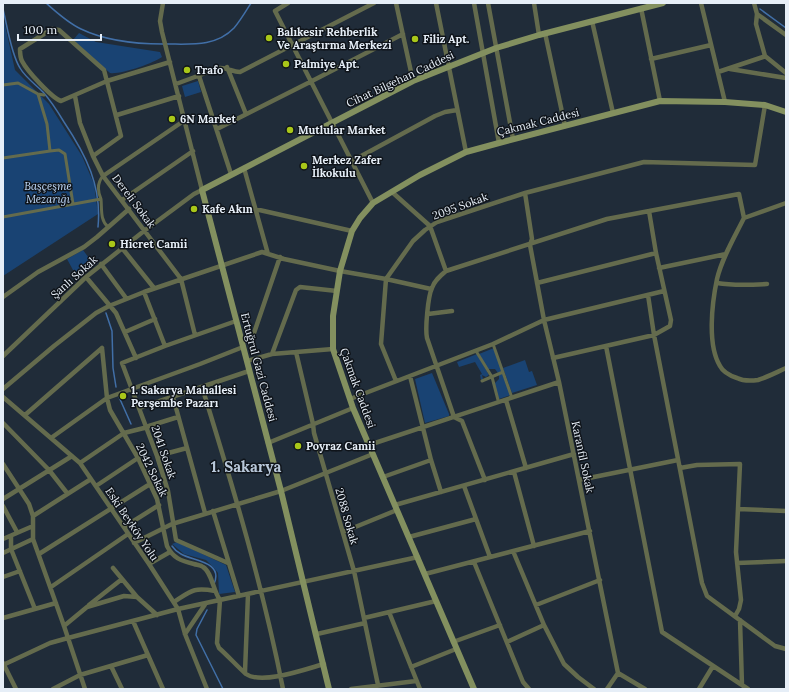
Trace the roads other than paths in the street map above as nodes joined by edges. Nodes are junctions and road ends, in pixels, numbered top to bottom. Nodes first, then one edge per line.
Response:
1 (163, 3) edge
2 (288, 3) edge
3 (374, 3) edge
4 (396, 3) edge
5 (436, 3) edge
6 (474, 3) edge
7 (488, 3) edge
8 (534, 3) edge
9 (663, 3) edge
10 (701, 3) edge
11 (754, 3) edge
12 (641, 8) junction
13 (757, 14) junction
14 (592, 21) junction
15 (403, 34) junction
16 (542, 34) junction
17 (786, 35) edge
18 (711, 44) junction
19 (293, 45) junction
20 (496, 48) junction
21 (483, 53) junction
22 (763, 57) dead end
23 (652, 59) junction
24 (170, 62) junction
25 (449, 66) junction
26 (227, 67) junction
27 (730, 69) junction
28 (718, 72) junction
29 (786, 73) edge
30 (199, 76) junction
31 (786, 78) edge
32 (107, 80) junction
33 (413, 81) junction
34 (312, 82) junction
35 (176, 84) junction
36 (3, 85) edge
37 (38, 94) junction
38 (44, 95) dead end
39 (75, 96) junction
40 (179, 96) junction
41 (660, 101) junction
42 (725, 102) junction
43 (766, 105) junction
44 (457, 110) junction
45 (786, 112) edge
46 (613, 113) junction
47 (117, 114) junction
48 (246, 114) junction
49 (185, 120) junction
50 (333, 122) junction
51 (565, 126) junction
52 (217, 129) junction
53 (513, 139) junction
54 (499, 142) junction
55 (50, 151) junction
56 (193, 151) junction
57 (466, 152) junction
58 (93, 156) junction
59 (3, 158) edge
60 (352, 161) junction
61 (244, 168) junction
62 (231, 174) junction
63 (104, 176) junction
64 (202, 190) junction
65 (392, 192) junction
66 (525, 193) junction
67 (99, 200) junction
68 (122, 200) junction
69 (373, 203) junction
70 (786, 203) edge
71 (73, 204) junction
72 (128, 209) junction
73 (255, 209) junction
74 (649, 211) junction
75 (3, 216) edge
76 (744, 218) junction
77 (430, 226) junction
78 (108, 227) junction
79 (144, 231) junction
80 (352, 231) junction
81 (530, 245) junction
82 (122, 248) junction
83 (656, 253) junction
84 (268, 254) junction
85 (726, 254) junction
86 (280, 257) junction
87 (101, 264) junction
88 (222, 266) junction
89 (659, 268) junction
90 (340, 271) junction
91 (446, 271) junction
92 (86, 277) junction
93 (181, 279) junction
94 (386, 279) junction
95 (537, 283) junction
96 (717, 283) junction
97 (767, 284) dead end
98 (154, 288) junction
99 (431, 289) junction
100 (337, 291) junction
101 (664, 291) junction
102 (144, 292) junction
103 (648, 295) junction
104 (3, 297) edge
105 (126, 298) junction
106 (109, 306) junction
107 (452, 311) dead end
108 (428, 314) junction
109 (155, 319) junction
110 (544, 320) junction
111 (236, 321) junction
112 (125, 332) junction
113 (195, 335) junction
114 (654, 335) junction
115 (241, 339) junction
116 (493, 344) junction
117 (165, 346) junction
118 (606, 346) junction
119 (243, 347) junction
120 (333, 349) junction
121 (476, 351) junction
122 (296, 352) junction
123 (272, 354) junction
124 (3, 356) edge
125 (136, 358) junction
126 (553, 358) junction
127 (246, 361) junction
128 (435, 366) junction
129 (786, 368) edge
130 (249, 371) junction
131 (503, 372) junction
132 (410, 376) junction
133 (492, 377) junction
134 (396, 381) junction
135 (482, 381) dead end
136 (559, 382) junction
137 (202, 387) junction
138 (131, 388) junction
139 (3, 389) edge
140 (512, 395) dead end
141 (3, 397) edge
142 (173, 397) junction
143 (107, 398) junction
144 (350, 399) junction
145 (498, 400) dead end
146 (506, 400) junction
147 (139, 408) junction
148 (353, 408) junction
149 (25, 415) junction
150 (178, 417) junction
151 (454, 417) junction
152 (3, 423) edge
153 (313, 424) junction
154 (423, 427) junction
155 (124, 433) junction
156 (51, 438) junction
157 (268, 443) junction
158 (369, 445) junction
159 (187, 448) junction
160 (373, 454) junction
161 (574, 454) junction
162 (72, 456) junction
163 (157, 456) junction
164 (138, 458) junction
165 (431, 460) junction
166 (678, 460) junction
167 (80, 463) junction
168 (3, 464) edge
169 (526, 468) junction
170 (680, 468) junction
171 (49, 470) junction
172 (630, 470) junction
173 (514, 472) junction
174 (326, 473) junction
175 (383, 477) junction
176 (90, 479) junction
177 (485, 480) junction
178 (579, 480) junction
179 (150, 484) junction
180 (96, 486) junction
181 (464, 486) junction
182 (19, 489) junction
183 (281, 491) junction
184 (442, 492) junction
185 (67, 493) junction
186 (3, 499) edge
187 (238, 504) junction
188 (159, 505) junction
189 (3, 506) edge
190 (396, 508) junction
191 (111, 509) junction
192 (738, 509) junction
193 (212, 511) junction
194 (786, 511) edge
195 (205, 514) junction
196 (33, 516) junction
197 (476, 519) junction
198 (172, 524) junction
199 (33, 526) junction
200 (124, 527) junction
201 (163, 528) junction
202 (590, 531) junction
203 (17, 532) junction
204 (343, 532) junction
205 (128, 534) junction
206 (11, 536) junction
207 (409, 537) junction
208 (3, 539) edge
209 (33, 539) junction
210 (134, 543) junction
211 (534, 546) junction
212 (11, 549) junction
213 (513, 551) junction
214 (170, 552) junction
215 (3, 553) edge
216 (39, 554) junction
217 (418, 557) junction
218 (490, 557) junction
219 (786, 561) edge
220 (474, 562) junction
221 (228, 563) junction
222 (737, 563) junction
223 (149, 564) junction
224 (113, 568) dead end
225 (20, 571) junction
226 (354, 571) junction
227 (425, 574) junction
228 (3, 578) edge
229 (122, 579) junction
230 (600, 580) junction
231 (304, 582) junction
232 (51, 587) junction
233 (215, 591) junction
234 (261, 591) junction
235 (248, 594) junction
236 (238, 596) junction
237 (137, 597) junction
238 (220, 600) junction
239 (436, 601) junction
240 (174, 602) junction
241 (56, 603) junction
242 (206, 603) junction
243 (536, 605) junction
244 (87, 607) junction
245 (35, 609) junction
246 (178, 610) junction
247 (388, 612) junction
248 (157, 615) junction
249 (735, 616) junction
250 (3, 618) edge
251 (364, 620) junction
252 (740, 620) junction
253 (133, 621) junction
254 (500, 625) junction
255 (544, 625) junction
256 (64, 626) junction
257 (185, 634) junction
258 (316, 634) junction
259 (68, 638) junction
260 (453, 642) junction
261 (508, 642) junction
262 (786, 649) edge
263 (456, 650) junction
264 (148, 655) junction
265 (3, 664) edge
266 (324, 664) junction
267 (111, 666) junction
268 (713, 666) junction
269 (411, 667) junction
270 (245, 672) junction
271 (618, 673) junction
272 (80, 675) junction
273 (281, 676) junction
274 (416, 681) junction
275 (378, 685) junction
276 (742, 685) junction
277 (526, 688) edge
278 (16, 689) edge
279 (53, 689) edge
280 (85, 689) edge
281 (122, 689) edge
282 (163, 689) edge
283 (207, 689) edge
284 (283, 689) edge
285 (329, 689) edge
286 (351, 689) edge
287 (420, 689) edge
288 (474, 689) edge
289 (594, 689) edge
290 (608, 689) edge
291 (645, 689) edge
292 (698, 689) edge
293 (748, 689) edge

1 - 24 street, Ertuğrul Gazi Caddesi
2 - 19 street
3 - 19 street
4 - 15 street
5 - 25 street
6 - 21 street
7 - 20 street
8 - 16 street
9 - 12 main road, Cihat Bilgehan Caddesi
10 - 18 street
11 - 13 street
12 - 14 main road, Cihat Bilgehan Caddesi
12 - 23 street
13 - 17 street
13 - 29 street
14 - 16 main road, Cihat Bilgehan Caddesi
14 - 46 street
15 - 33 street
15 - 34 street
16 - 20 main road, Cihat Bilgehan Caddesi
16 - 51 street
18 - 23 street
18 - 28 street
19 - 26 street
19 - 34 street
20 - 21 main road, Cihat Bilgehan Caddesi
20 - 53 street
21 - 25 main road, Cihat Bilgehan Caddesi
21 - 54 street
22 - 27 street
23 - 41 street
24 - 32 street
24 - 35 street, Ertuğrul Gazi Caddesi
25 - 33 main road, Cihat Bilgehan Caddesi
25 - 44 street
26 - 30 street
26 - 48 street
27 - 28 street
27 - 31 street
28 - 42 street
30 - 35 street
30 - 52 street
32 - 39 street
32 - 39 street
32 - 47 street
33 - 50 main road, Cihat Bilgehan Caddesi
34 - 48 street
34 - 50 street
35 - 40 street, Ertuğrul Gazi Caddesi
36 - 37 street
37 - 38 street
37 - 55 street
39 - 58 street, Dereli Sokak
40 - 47 street
40 - 49 street, Ertuğrul Gazi Caddesi
41 - 42 main road, Çakmak Caddesi
41 - 46 main road, Çakmak Caddesi
42 - 43 main road, Çakmak Caddesi
43 - 45 main road, Çakmak Caddesi
43 - 66 street, 2095 Sokak
44 - 57 street
44 - 60 street
46 - 51 main road, Çakmak Caddesi
47 - 58 street
48 - 52 street
49 - 56 street, Ertuğrul Gazi Caddesi
49 - 63 street
50 - 60 street
50 - 61 main road, Cihat Bilgehan Caddesi
51 - 53 main road, Çakmak Caddesi
52 - 62 street
53 - 54 main road, Çakmak Caddesi
54 - 57 main road, Çakmak Caddesi
55 - 59 street
55 - 71 street
56 - 64 street, Ertuğrul Gazi Caddesi
56 - 68 street
57 - 65 main road, Çakmak Caddesi
58 - 63 street, Dereli Sokak
60 - 69 street
61 - 62 main road, Cihat Bilgehan Caddesi
61 - 73 street
62 - 64 main road, Cihat Bilgehan Caddesi
63 - 67 street
63 - 68 street, Dereli Sokak
64 - 79 street, Şanlı Sokak
64 - 88 main road, Ertuğrul Gazi Caddesi
65 - 69 main road, Çakmak Caddesi
65 - 77 street
66 - 77 street, 2095 Sokak
66 - 81 street, Karanfil Sokak
67 - 71 street
67 - 78 street
68 - 72 street, Dereli Sokak
69 - 80 main road, Çakmak Caddesi
70 - 76 street
71 - 75 street
72 - 78 street
72 - 79 street, Dereli Sokak
73 - 80 street
73 - 84 street
74 - 76 street
74 - 81 street
74 - 83 street
76 - 85 street
77 - 91 street
77 - 94 street, 2095 Sokak
78 - 104 street
79 - 82 street, Şanlı Sokak
79 - 93 street, Dereli Sokak
80 - 90 main road, Çakmak Caddesi
81 - 91 street
81 - 95 street, Karanfil Sokak
82 - 87 street, Şanlı Sokak
82 - 98 street
83 - 89 street
83 - 95 street
84 - 86 street
84 - 88 street
85 - 89 street
85 - 96 street
86 - 90 street
86 - 115 street
87 - 92 street, Şanlı Sokak
87 - 105 street
88 - 93 street
88 - 111 main road, Ertuğrul Gazi Caddesi
89 - 101 street
90 - 94 street
90 - 100 main road, Çakmak Caddesi
91 - 99 street
92 - 106 street
92 - 124 street, Şanlı Sokak
93 - 98 street
93 - 113 street, Dereli Sokak
94 - 99 street
94 - 134 street
95 - 110 street, Karanfil Sokak
96 - 97 street
96 - 129 street
98 - 102 street
99 - 108 street
100 - 120 main road, Çakmak Caddesi
100 - 123 street
101 - 103 street
101 - 114 street
102 - 105 street
102 - 109 street
103 - 110 street
103 - 114 street
105 - 106 street
106 - 112 street
106 - 139 street
107 - 108 street
108 - 128 street
109 - 112 street
109 - 117 street
110 - 116 street
110 - 126 street, Karanfil Sokak
111 - 113 street
111 - 115 main road, Ertuğrul Gazi Caddesi
112 - 125 street
113 - 117 street
114 - 118 street
114 - 166 street
115 - 119 main road, Ertuğrul Gazi Caddesi
116 - 121 street
116 - 131 street
117 - 125 street
118 - 126 street
118 - 172 street
119 - 127 main road, Ertuğrul Gazi Caddesi
119 - 138 street
120 - 122 street
120 - 144 main road, Çakmak Caddesi
121 - 128 street
121 - 133 street
122 - 123 street
122 - 153 street, 2088 Sokak
123 - 127 street
125 - 138 street, 2041 Sokak
126 - 136 street, Karanfil Sokak
127 - 130 main road, Ertuğrul Gazi Caddesi
128 - 132 street
128 - 151 street
130 - 137 street
130 - 157 main road, Ertuğrul Gazi Caddesi
131 - 133 street
131 - 140 street
132 - 134 street
132 - 154 street
133 - 135 street
133 - 145 street
134 - 144 street
136 - 146 street
136 - 161 street, Karanfil Sokak
137 - 142 street
137 - 187 street
138 - 143 street
138 - 147 street, 2041 Sokak
141 - 149 street, Eski Beyköy Yolu
142 - 147 street
142 - 150 street
143 - 149 street, 2042 Sokak
143 - 155 street, 2042 Sokak
143 - 156 street
144 - 148 main road, Çakmak Caddesi
146 - 151 street
146 - 169 street
147 - 163 street, 2041 Sokak
148 - 153 street
148 - 158 main road, Çakmak Caddesi
149 - 156 street, Eski Beyköy Yolu
150 - 155 street
150 - 159 street
151 - 154 street
151 - 177 street
152 - 171 street
153 - 157 street
153 - 174 street, 2088 Sokak
154 - 158 street
154 - 165 street
155 - 164 street, 2042 Sokak
155 - 167 street
156 - 162 street, Eski Beyköy Yolu
157 - 183 main road, Ertuğrul Gazi Caddesi
158 - 160 main road, Çakmak Caddesi
159 - 163 street
159 - 195 street
160 - 174 street
160 - 175 main road, Çakmak Caddesi
161 - 169 street
161 - 178 street, Karanfil Sokak
162 - 167 street, Eski Beyköy Yolu
162 - 171 street
163 - 198 street, 2041 Sokak
164 - 179 street, 2042 Sokak
164 - 180 street
165 - 175 street
165 - 184 street
166 - 170 street
166 - 172 street
167 - 176 street, Eski Beyköy Yolu
168 - 182 street
169 - 173 street
170 - 192 street
170 - 249 street
171 - 182 street
171 - 185 street
172 - 178 street
172 - 268 street
173 - 177 street
173 - 211 street
174 - 183 street
174 - 204 street, 2088 Sokak
175 - 190 main road, Çakmak Caddesi
176 - 180 street, Eski Beyköy Yolu
176 - 185 street
177 - 181 street
178 - 202 street, Karanfil Sokak
179 - 188 street, 2042 Sokak
179 - 191 street
180 - 191 street, Eski Beyköy Yolu
181 - 184 street
181 - 197 street
182 - 186 street
182 - 196 street
183 - 187 street
183 - 231 main road, Ertuğrul Gazi Caddesi
184 - 190 street
185 - 196 street
187 - 193 street
187 - 234 street
188 - 200 street
188 - 201 street, 2042 Sokak
189 - 203 street
190 - 204 street
190 - 207 main road, Çakmak Caddesi
191 - 200 street, Eski Beyköy Yolu
191 - 216 street
192 - 194 street
192 - 222 street
193 - 195 street
193 - 221 street
195 - 198 street
196 - 199 street
197 - 207 street
197 - 218 street
198 - 201 street
198 - 221 street, 2041 Sokak
199 - 203 street
199 - 209 street
200 - 205 street, Eski Beyköy Yolu
201 - 210 street
201 - 214 street, 2042 Sokak
202 - 211 street
202 - 230 street, Karanfil Sokak
203 - 206 street
204 - 226 street, 2088 Sokak
205 - 210 street, Eski Beyköy Yolu
205 - 232 street
206 - 208 street
206 - 212 street
207 - 217 main road, Çakmak Caddesi
209 - 212 street
209 - 216 street
210 - 223 street, Eski Beyköy Yolu
211 - 213 street
212 - 215 street
212 - 225 street
213 - 218 street
213 - 243 street
214 - 223 street
214 - 233 street
216 - 232 street
217 - 226 street
217 - 227 main road, Çakmak Caddesi
218 - 220 street
219 - 222 street
220 - 227 street
220 - 254 street
221 - 236 street
222 - 249 street
223 - 240 street, Eski Beyköy Yolu
224 - 229 street
225 - 228 street
225 - 245 street
226 - 231 street
226 - 251 street, 2088 Sokak
227 - 239 main road, Çakmak Caddesi
229 - 237 street
229 - 244 street
230 - 243 street
230 - 271 street, Karanfil Sokak
231 - 234 street
231 - 258 main road, Ertuğrul Gazi Caddesi
232 - 241 street
233 - 238 street
233 - 240 street
234 - 235 street
234 - 273 street
235 - 236 street
235 - 270 street
236 - 238 street
237 - 244 street
237 - 248 street
238 - 242 street
238 - 270 street
239 - 247 street
239 - 260 main road, Çakmak Caddesi
240 - 246 street, Eski Beyköy Yolu
241 - 245 street
241 - 256 street
242 - 246 street
242 - 257 street
243 - 255 street
244 - 256 street
245 - 250 street
246 - 248 street
246 - 257 street, Eski Beyköy Yolu
247 - 251 street
247 - 269 street
248 - 253 street
249 - 252 street
251 - 258 street
251 - 275 street, 2088 Sokak
252 - 262 street
252 - 276 street
253 - 259 street
253 - 264 street
254 - 260 street
254 - 261 street
255 - 261 street
255 - 289 street
256 - 259 street
257 - 283 street, Eski Beyköy Yolu
258 - 266 main road, Ertuğrul Gazi Caddesi
259 - 265 street
259 - 272 street
260 - 263 main road, Çakmak Caddesi
261 - 277 street
263 - 269 street
263 - 288 main road, Çakmak Caddesi
264 - 267 street
264 - 282 street
265 - 278 street
266 - 273 street
266 - 285 main road, Ertuğrul Gazi Caddesi
267 - 272 street
267 - 281 street
268 - 276 street
268 - 292 street
269 - 274 street
270 - 273 street
271 - 290 street
271 - 291 street
272 - 279 street
272 - 280 street
273 - 284 street
274 - 275 street
274 - 287 street
275 - 286 street
276 - 293 street

